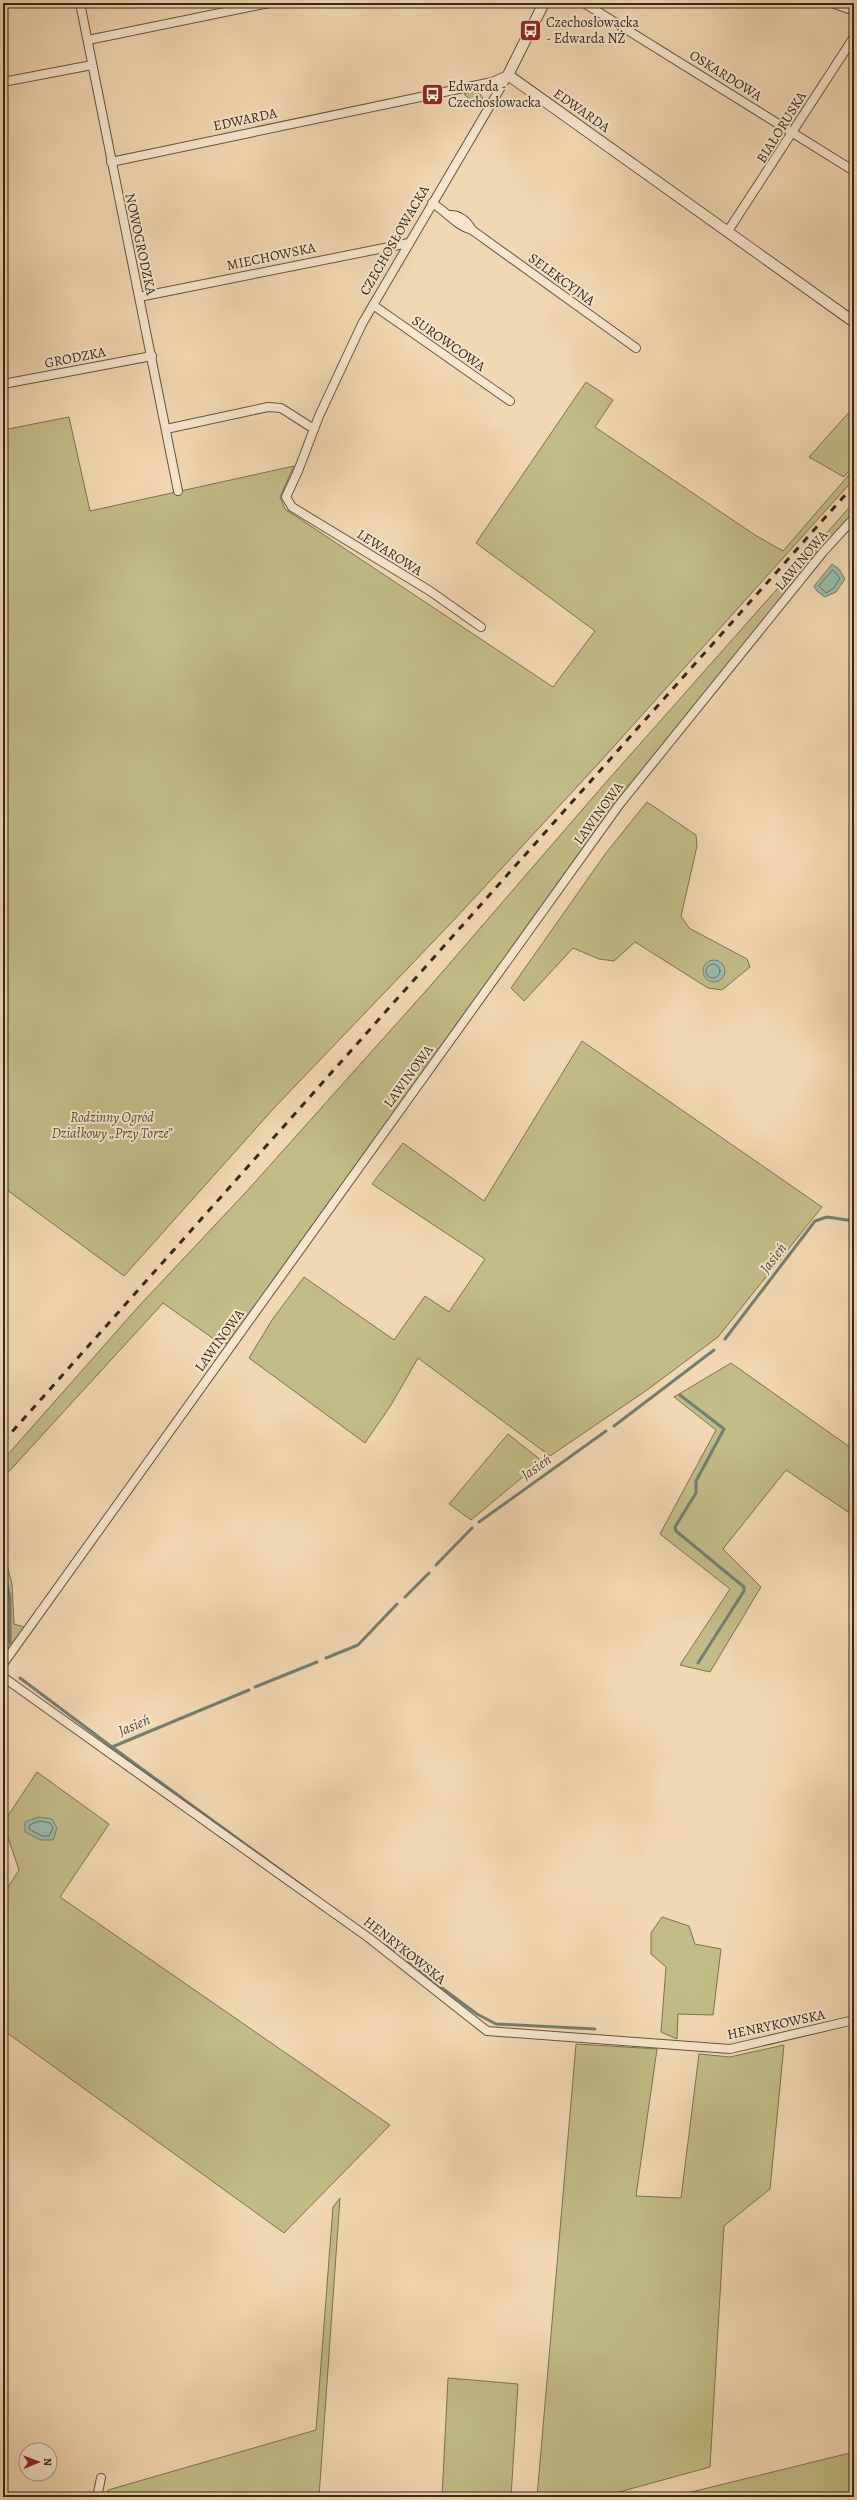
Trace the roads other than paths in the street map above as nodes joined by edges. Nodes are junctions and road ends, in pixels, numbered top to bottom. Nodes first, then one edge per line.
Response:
1 (80, 3) edge
2 (269, 3) edge
3 (544, 3) edge
4 (584, 3) edge
5 (837, 4) edge
6 (854, 11) edge
7 (854, 36) edge
8 (88, 40) junction
9 (92, 65) junction
10 (508, 76) junction
11 (3, 82) edge
12 (793, 132) junction
13 (111, 162) junction
14 (854, 171) edge
15 (432, 202) junction
16 (728, 231) junction
17 (409, 243) junction
18 (139, 297) junction
19 (372, 305) junction
20 (854, 322) edge
21 (636, 348) dead end
22 (152, 356) junction
23 (3, 384) edge
24 (510, 401) dead end
25 (166, 429) junction
26 (314, 429) junction
27 (178, 491) dead end
28 (286, 500) joint
29 (854, 518) edge
30 (481, 627) dead end
31 (3, 1664) edge
32 (3, 1677) edge
33 (854, 2020) edge
34 (101, 2478) dead end
35 (97, 2497) edge

1 - 8 street, NOWOGRODZKA
2 - 8 street
3 - 10 street, CZECHOSŁOWACKA
4 - 12 street, OSKARDOWA
5 - 6 street
7 - 12 street, BIAŁORUSKA
8 - 9 street, NOWOGRODZKA
9 - 11 street
9 - 13 street, NOWOGRODZKA
10 - 13 street, EDWARDA
10 - 15 street, CZECHOSŁOWACKA
10 - 16 street, EDWARDA
12 - 14 street, OSKARDOWA
12 - 16 street, BIAŁORUSKA
13 - 18 street, NOWOGRODZKA
15 - 17 street, CZECHOSŁOWACKA
15 - 21 street, SELEKCYJNA
16 - 20 street, EDWARDA
17 - 18 street, MIECHOWSKA
17 - 19 street, CZECHOSŁOWACKA
18 - 22 street, NOWOGRODZKA
19 - 24 street, SUROWCOWA
19 - 26 street, CZECHOSŁOWACKA
22 - 23 street, GRODZKA
22 - 25 street, NOWOGRODZKA
25 - 26 street
25 - 27 street, NOWOGRODZKA
26 - 28 street, CZECHOSŁOWACKA
28 - 30 street, LEWAROWA
29 - 31 street, LAWINOWA
32 - 33 street, HENRYKOWSKA
34 - 35 street

